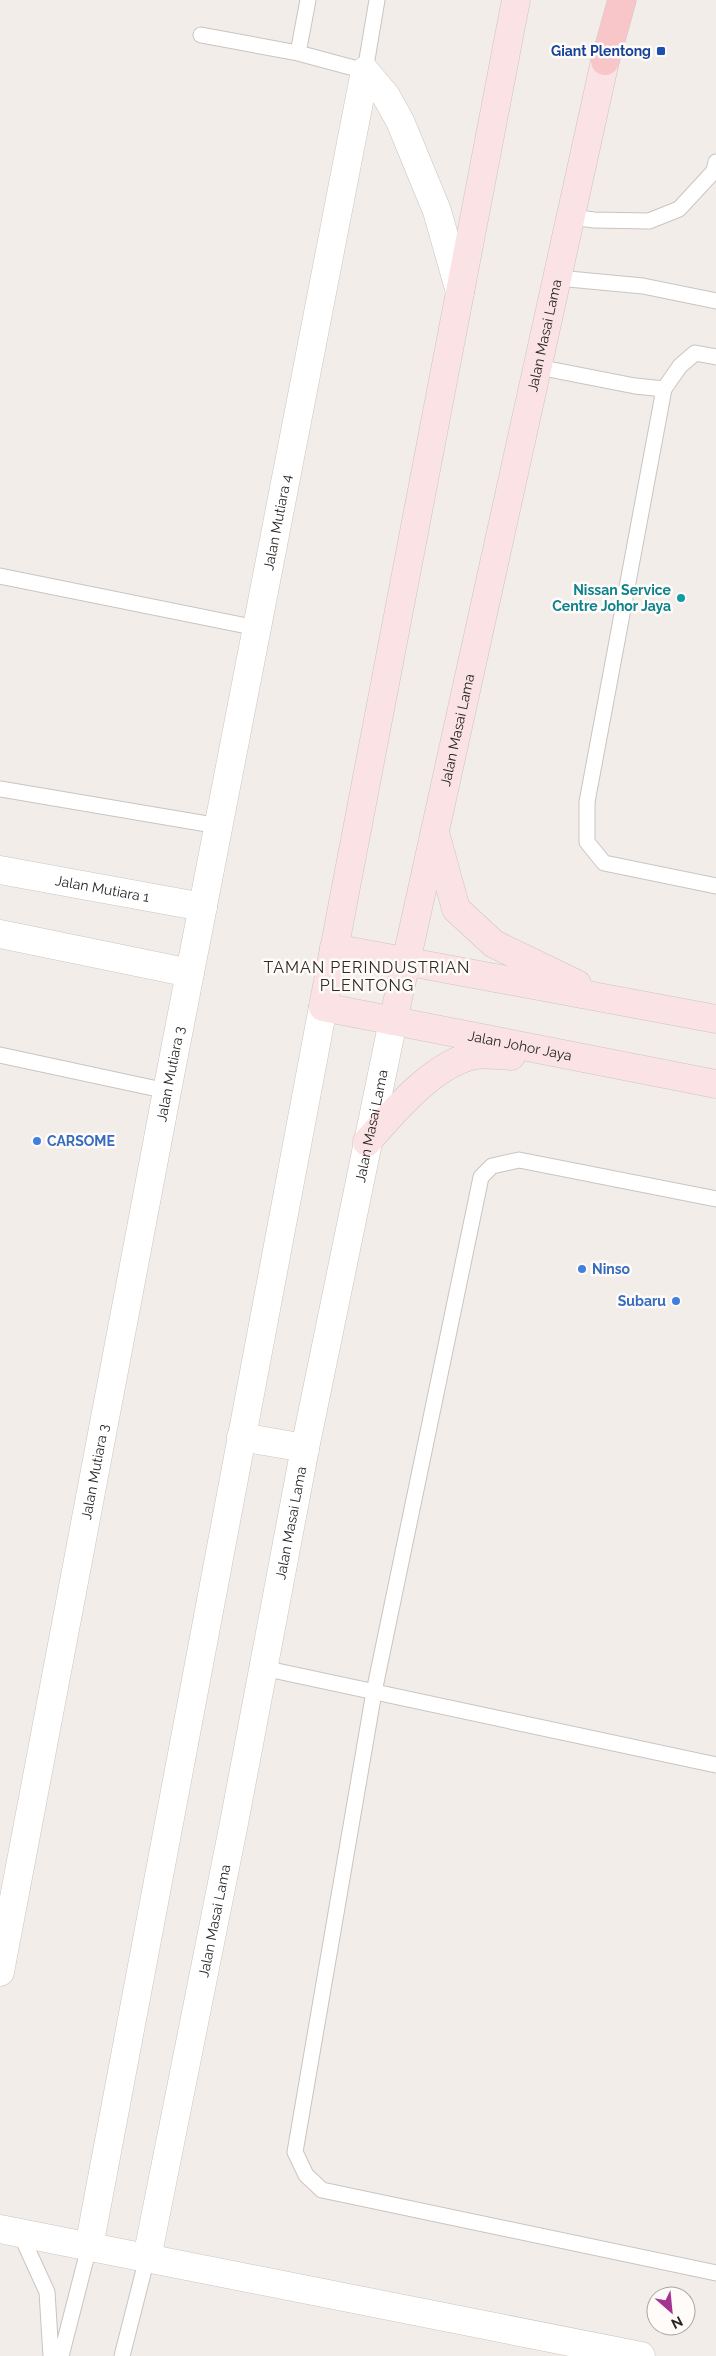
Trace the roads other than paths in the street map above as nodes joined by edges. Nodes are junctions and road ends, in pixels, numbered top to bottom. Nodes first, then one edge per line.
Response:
1 (308, 0) edge
2 (377, 0) edge
3 (516, 0) edge
4 (602, 0) edge
5 (622, 0) edge
6 (201, 35) dead end
7 (298, 53) junction
8 (605, 61) junction
9 (365, 71) junction
10 (716, 162) edge
11 (571, 217) junction
12 (558, 278) junction
13 (460, 292) junction
14 (716, 301) edge
15 (716, 357) edge
16 (538, 368) junction
17 (664, 389) junction
18 (0, 576) edge
19 (257, 628) junction
20 (0, 789) edge
21 (219, 826) junction
22 (435, 832) junction
23 (0, 870) edge
24 (716, 886) edge
25 (203, 907) junction
26 (0, 934) edge
27 (334, 948) junction
28 (406, 962) junction
29 (190, 973) junction
30 (610, 1000) junction
31 (323, 1007) junction
32 (716, 1020) edge
33 (393, 1021) junction
34 (0, 1055) edge
35 (592, 1060) junction
36 (716, 1084) edge
37 (167, 1091) junction
38 (367, 1142) junction
39 (716, 1199) edge
40 (241, 1437) junction
41 (305, 1448) junction
42 (263, 1668) junction
43 (374, 1692) junction
44 (716, 1764) edge
45 (0, 1972) edge
46 (10, 2231) edge
47 (89, 2247) junction
48 (147, 2258) junction
49 (716, 2273) edge
50 (51, 2356) edge
51 (61, 2356) edge
52 (122, 2356) edge
53 (640, 2356) edge

1 - 7 lane
2 - 9 lane
3 - 13 main road
4 - 8 main road
5 - 8 main road, Jalan Masai Lama
6 - 7 lane
7 - 9 lane
8 - 11 main road, Jalan Masai Lama
9 - 13 street
9 - 19 street, Jalan Mutiara 4
10 - 11 lane
11 - 12 main road, Jalan Masai Lama
12 - 14 lane
12 - 16 main road, Jalan Masai Lama
13 - 27 main road
15 - 17 lane
16 - 17 lane
16 - 22 main road, Jalan Masai Lama
17 - 24 lane
18 - 19 lane
19 - 21 street, Jalan Mutiara 4
20 - 21 lane
21 - 25 street, Jalan Mutiara 4
22 - 28 main road, Jalan Masai Lama
22 - 30 main road
23 - 25 street, Jalan Mutiara 1
25 - 29 street, Jalan Mutiara 4
26 - 29 street
27 - 28 main road
27 - 31 main road
28 - 30 main road
28 - 33 main road, Jalan Masai Lama
29 - 37 street, Jalan Mutiara 3
30 - 32 main road
31 - 33 main road, Jalan Johor Jaya
31 - 40 street
33 - 35 main road, Jalan Johor Jaya
33 - 38 street, Jalan Masai Lama
34 - 37 lane
35 - 36 main road, Jalan Johor Jaya
35 - 38 main road
37 - 45 street, Jalan Mutiara 3
38 - 41 street, Jalan Masai Lama
39 - 43 lane
40 - 41 street
40 - 47 street
41 - 42 street, Jalan Masai Lama
42 - 43 lane
42 - 48 street, Jalan Masai Lama
43 - 44 lane
43 - 49 lane
46 - 47 street
46 - 50 lane
47 - 48 street
47 - 51 lane
48 - 52 lane
48 - 53 street

